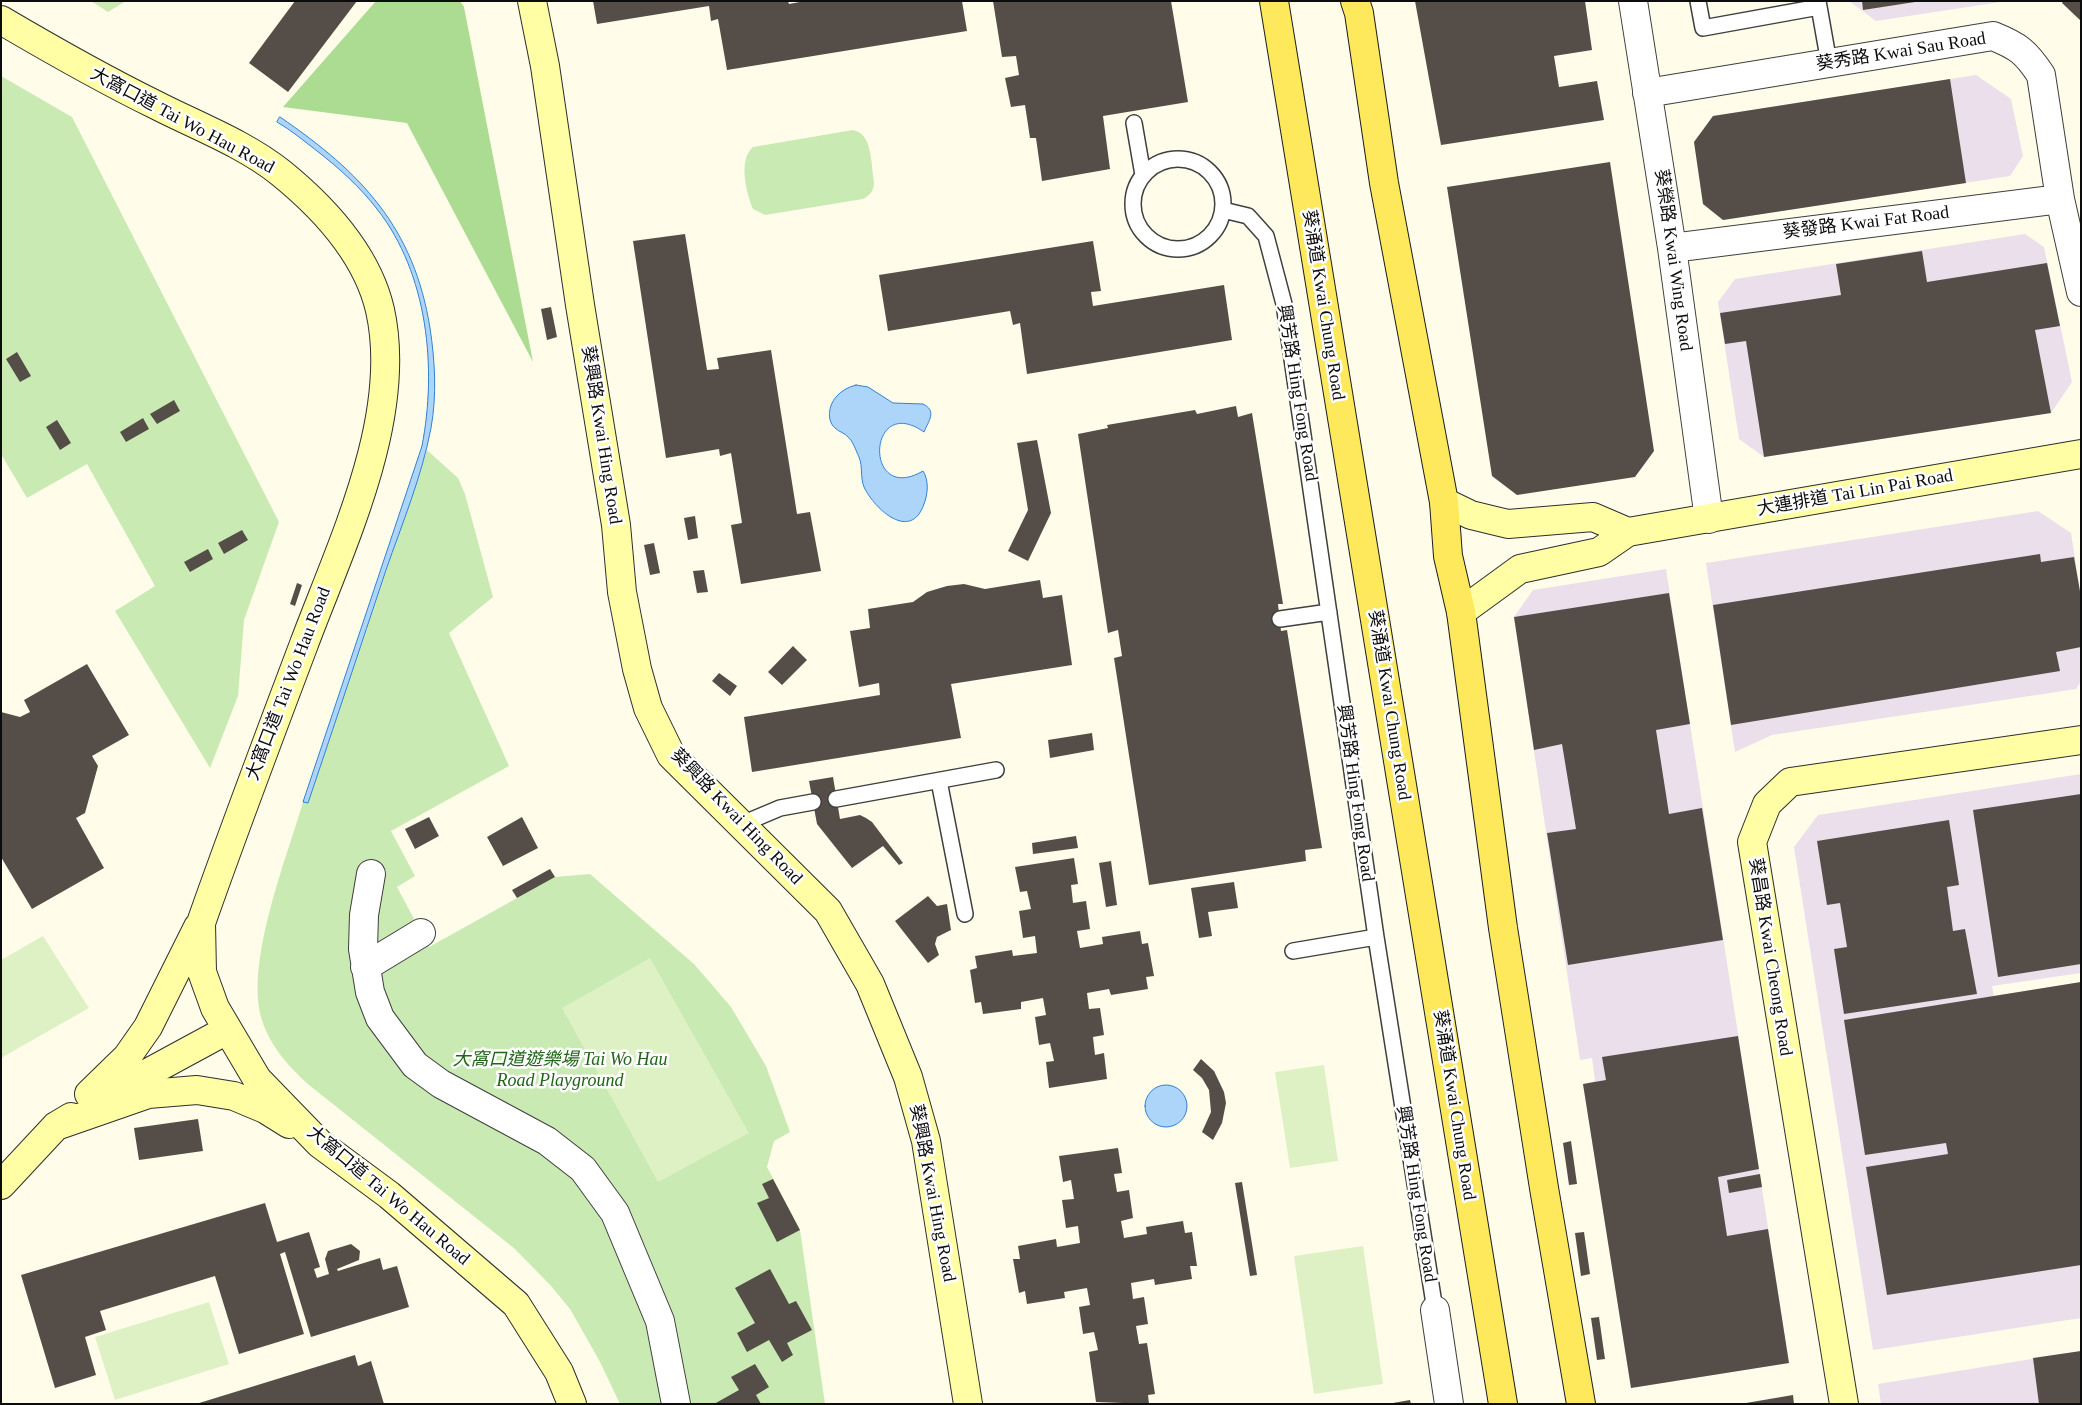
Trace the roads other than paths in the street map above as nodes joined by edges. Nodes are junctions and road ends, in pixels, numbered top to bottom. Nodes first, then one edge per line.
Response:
1 (532, 1) edge
2 (1633, 1) edge
3 (1698, 1) edge
4 (1274, 3) edge
5 (1818, 4) edge
6 (1358, 5) edge
7 (1, 20) edge
8 (1829, 63) junction
9 (1647, 93) junction
10 (1134, 123) dead end
11 (1143, 175) junction
12 (2060, 199) junction
13 (1223, 210) junction
14 (1672, 248) junction
15 (2081, 292) edge
16 (2081, 454) edge
17 (1444, 502) junction
18 (1709, 519) junction
19 (1628, 532) junction
20 (1329, 612) junction
21 (1461, 612) junction
22 (1280, 619) dead end
23 (2081, 740) edge
24 (996, 770) dead end
25 (939, 781) junction
26 (836, 799) dead end
27 (813, 802) dead end
28 (742, 824) junction
29 (371, 874) dead end
30 (965, 914) dead end
31 (200, 922) junction
32 (421, 933) dead end
33 (1376, 936) junction
34 (1293, 950) dead end
35 (365, 967) junction
36 (227, 1030) junction
37 (56, 1126) junction
38 (320, 1144) junction
39 (1, 1185) edge
40 (1434, 1310) joint
41 (572, 1404) edge
42 (676, 1404) edge
43 (968, 1404) edge
44 (1449, 1404) edge
45 (1503, 1404) edge
46 (1581, 1404) edge
47 (1844, 1404) edge

1 - 28 street, 葵興路 Kwai Hing Road
2 - 9 street, 葵榮路 Kwai Wing Road
3 - 5 lane
4 - 45 main road, 葵涌道 Kwai Chung Road
5 - 8 lane
6 - 17 main road
7 - 31 street, 大窩口道 Tai Wo Hau Road
8 - 9 street, 葵秀路 Kwai Sau Road
8 - 12 street, 葵秀路 Kwai Sau Road
9 - 14 street, 葵榮路 Kwai Wing Road
10 - 11 lane
11 - 13 lane
11 - 13 lane
12 - 14 street, 葵發路 Kwai Fat Road
12 - 15 street, 葵秀路 Kwai Sau Road
13 - 20 lane, 興芳路 Hing Fong Road
14 - 18 street, 葵榮路 Kwai Wing Road
16 - 18 street, 大連排道 Tai Lin Pai Road
17 - 19 street
17 - 21 main road
18 - 19 street, 大連排道 Tai Lin Pai Road
19 - 21 street, 大連排道 Tai Lin Pai Road
20 - 22 lane
20 - 33 lane, 興芳路 Hing Fong Road
21 - 46 main road
23 - 47 street, 葵昌路 Kwai Cheong Road
24 - 25 lane
25 - 26 lane
25 - 30 lane
27 - 28 lane
28 - 43 street, 葵興路 Kwai Hing Road
29 - 35 street
31 - 36 street, 大窩口道 Tai Wo Hau Road
31 - 37 street
32 - 35 street
33 - 34 lane
33 - 40 lane, 興芳路 Hing Fong Road
35 - 42 street
36 - 37 street
36 - 38 street, 大窩口道 Tai Wo Hau Road
37 - 38 street
37 - 39 street
38 - 41 street, 大窩口道 Tai Wo Hau Road
40 - 44 street, 興芳路 Hing Fong Road

